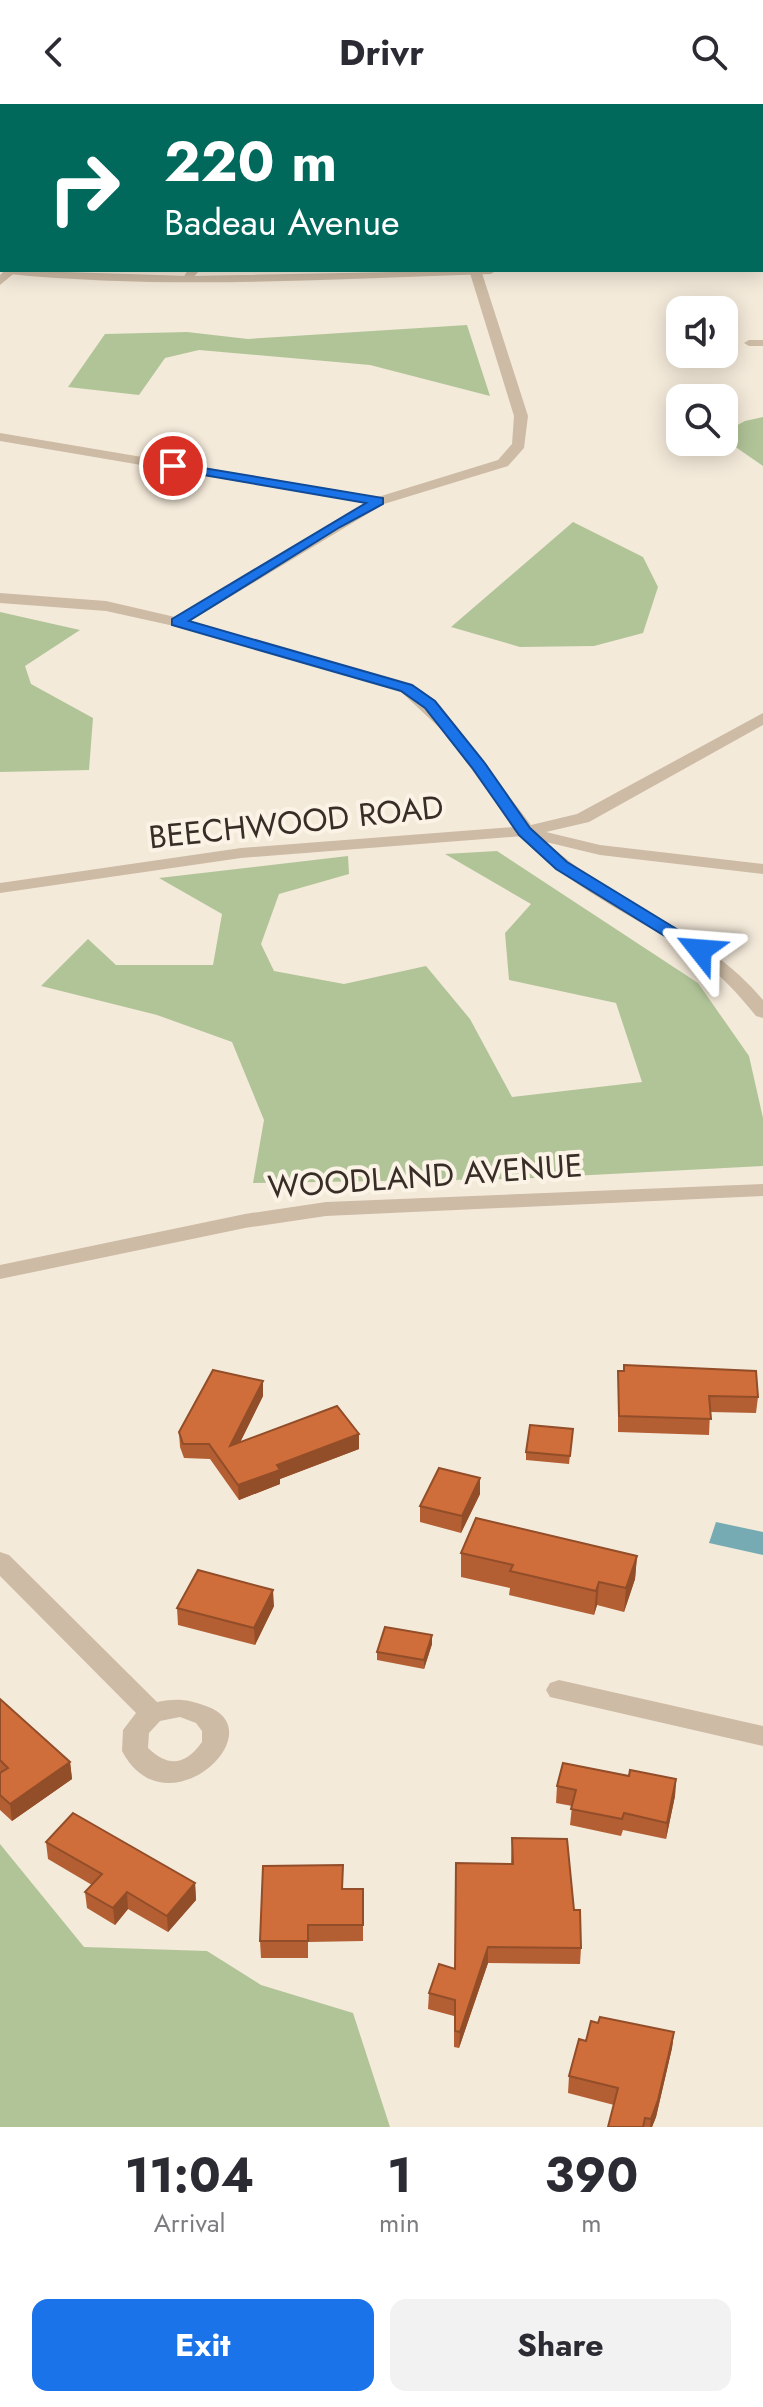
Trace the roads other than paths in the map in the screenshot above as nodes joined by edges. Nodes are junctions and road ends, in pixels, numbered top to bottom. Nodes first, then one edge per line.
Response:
1 (32, 272) edge
2 (334, 272) edge
3 (476, 272) edge
4 (192, 274) edge
5 (749, 343) dead end
6 (763, 343) edge
7 (0, 437) edge
8 (379, 501) junction
9 (0, 598) edge
10 (177, 622) junction
11 (763, 718) edge
12 (525, 831) junction
13 (763, 869) edge
14 (0, 888) edge
15 (763, 1012) edge
16 (763, 1190) edge
17 (0, 1272) edge
18 (0, 1561) edge
19 (559, 1690) dead end
20 (152, 1713) dead end
21 (763, 1736) edge

1 - 4 street
2 - 4 street
3 - 8 street
5 - 6 lane
7 - 8 street
8 - 10 street
9 - 10 street
10 - 12 street
11 - 12 street, BEECHWOOD ROAD
12 - 13 street
12 - 14 street, BEECHWOOD ROAD
12 - 15 street
16 - 17 street, WOODLAND AVENUE
18 - 20 street
19 - 21 street

